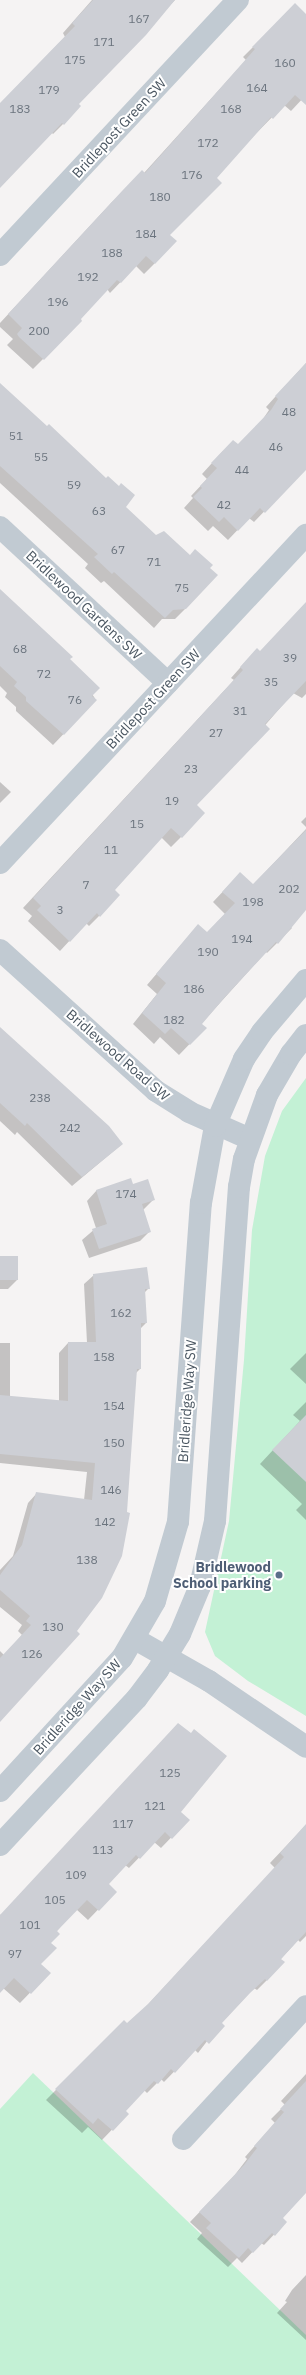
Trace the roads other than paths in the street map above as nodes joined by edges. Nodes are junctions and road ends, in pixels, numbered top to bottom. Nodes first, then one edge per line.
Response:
1 (238, 0) edge
2 (0, 255) edge
3 (0, 527) edge
4 (306, 535) edge
5 (168, 683) junction
6 (0, 863) edge
7 (0, 950) edge
8 (306, 980) edge
9 (306, 1035) edge
10 (216, 1126) junction
11 (250, 1139) junction
12 (135, 1638) junction
13 (166, 1658) junction
14 (306, 1747) edge
15 (0, 1791) edge
16 (0, 1845) edge
17 (306, 2006) edge
18 (183, 2140) dead end

1 - 2 street, Bridlepost Green SW
3 - 5 street, Bridlewood Gardens SW
4 - 5 street, Bridlepost Green SW
5 - 6 street, Bridlepost Green SW
7 - 10 street, Bridlewood Road SW
8 - 10 street, Bridleridge Way SW
9 - 11 street
10 - 11 street, Bridlewood Road SW
10 - 12 street, Bridleridge Way SW
11 - 13 street
12 - 13 street
12 - 15 street, Bridleridge Way SW
13 - 14 street
13 - 16 street
17 - 18 street

